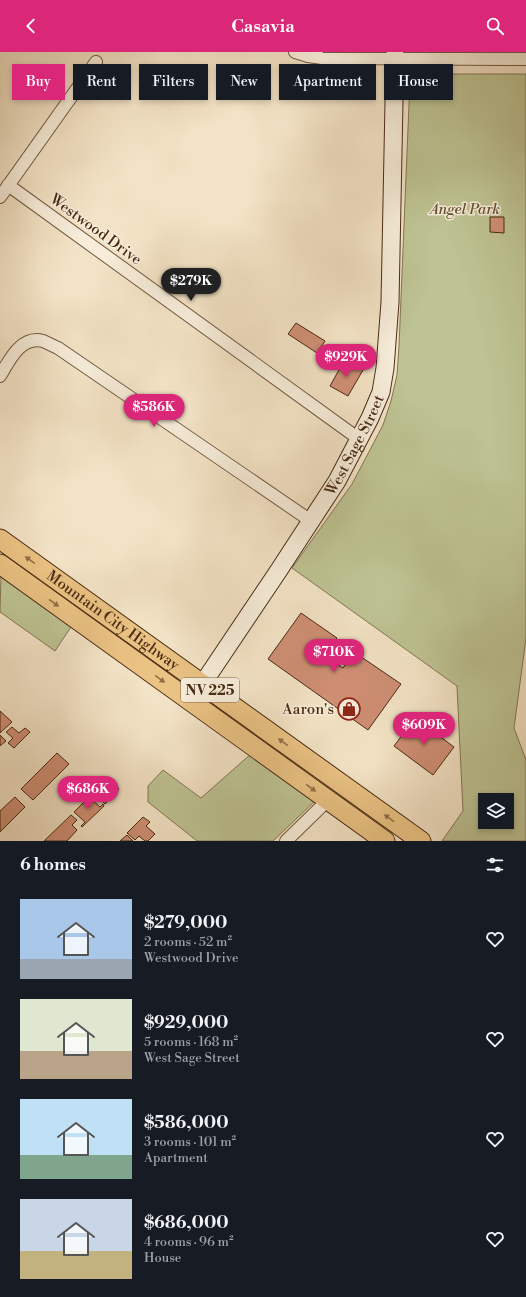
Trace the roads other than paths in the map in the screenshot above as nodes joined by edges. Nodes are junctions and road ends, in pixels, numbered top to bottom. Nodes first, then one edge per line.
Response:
1 (295, 52) edge
2 (395, 55) edge
3 (526, 59) edge
4 (96, 62) dead end
5 (8, 185) junction
6 (0, 197) edge
7 (0, 376) edge
8 (359, 439) junction
9 (311, 522) junction
10 (0, 539) edge
11 (0, 564) edge
12 (202, 684) junction
13 (190, 701) junction
14 (328, 800) junction
15 (286, 841) edge
16 (385, 841) edge
17 (421, 841) edge

1 - 2 street
2 - 3 street
2 - 8 street, West Sage Street
4 - 5 street
5 - 6 street
5 - 8 street, Westwood Drive
7 - 9 street
8 - 9 street, West Sage Street
9 - 12 street, West Sage Street
12 -> 10 main road, Mountain City Highway / NV 225
11 -> 13 main road, Mountain City Highway / NV 225
12 - 13 street, West Sage Street
17 -> 12 main road, Mountain City Highway / NV 225
13 -> 14 main road, Mountain City Highway / NV 225
14 - 15 street
14 - 16 main road, Mountain City Highway / NV 225

